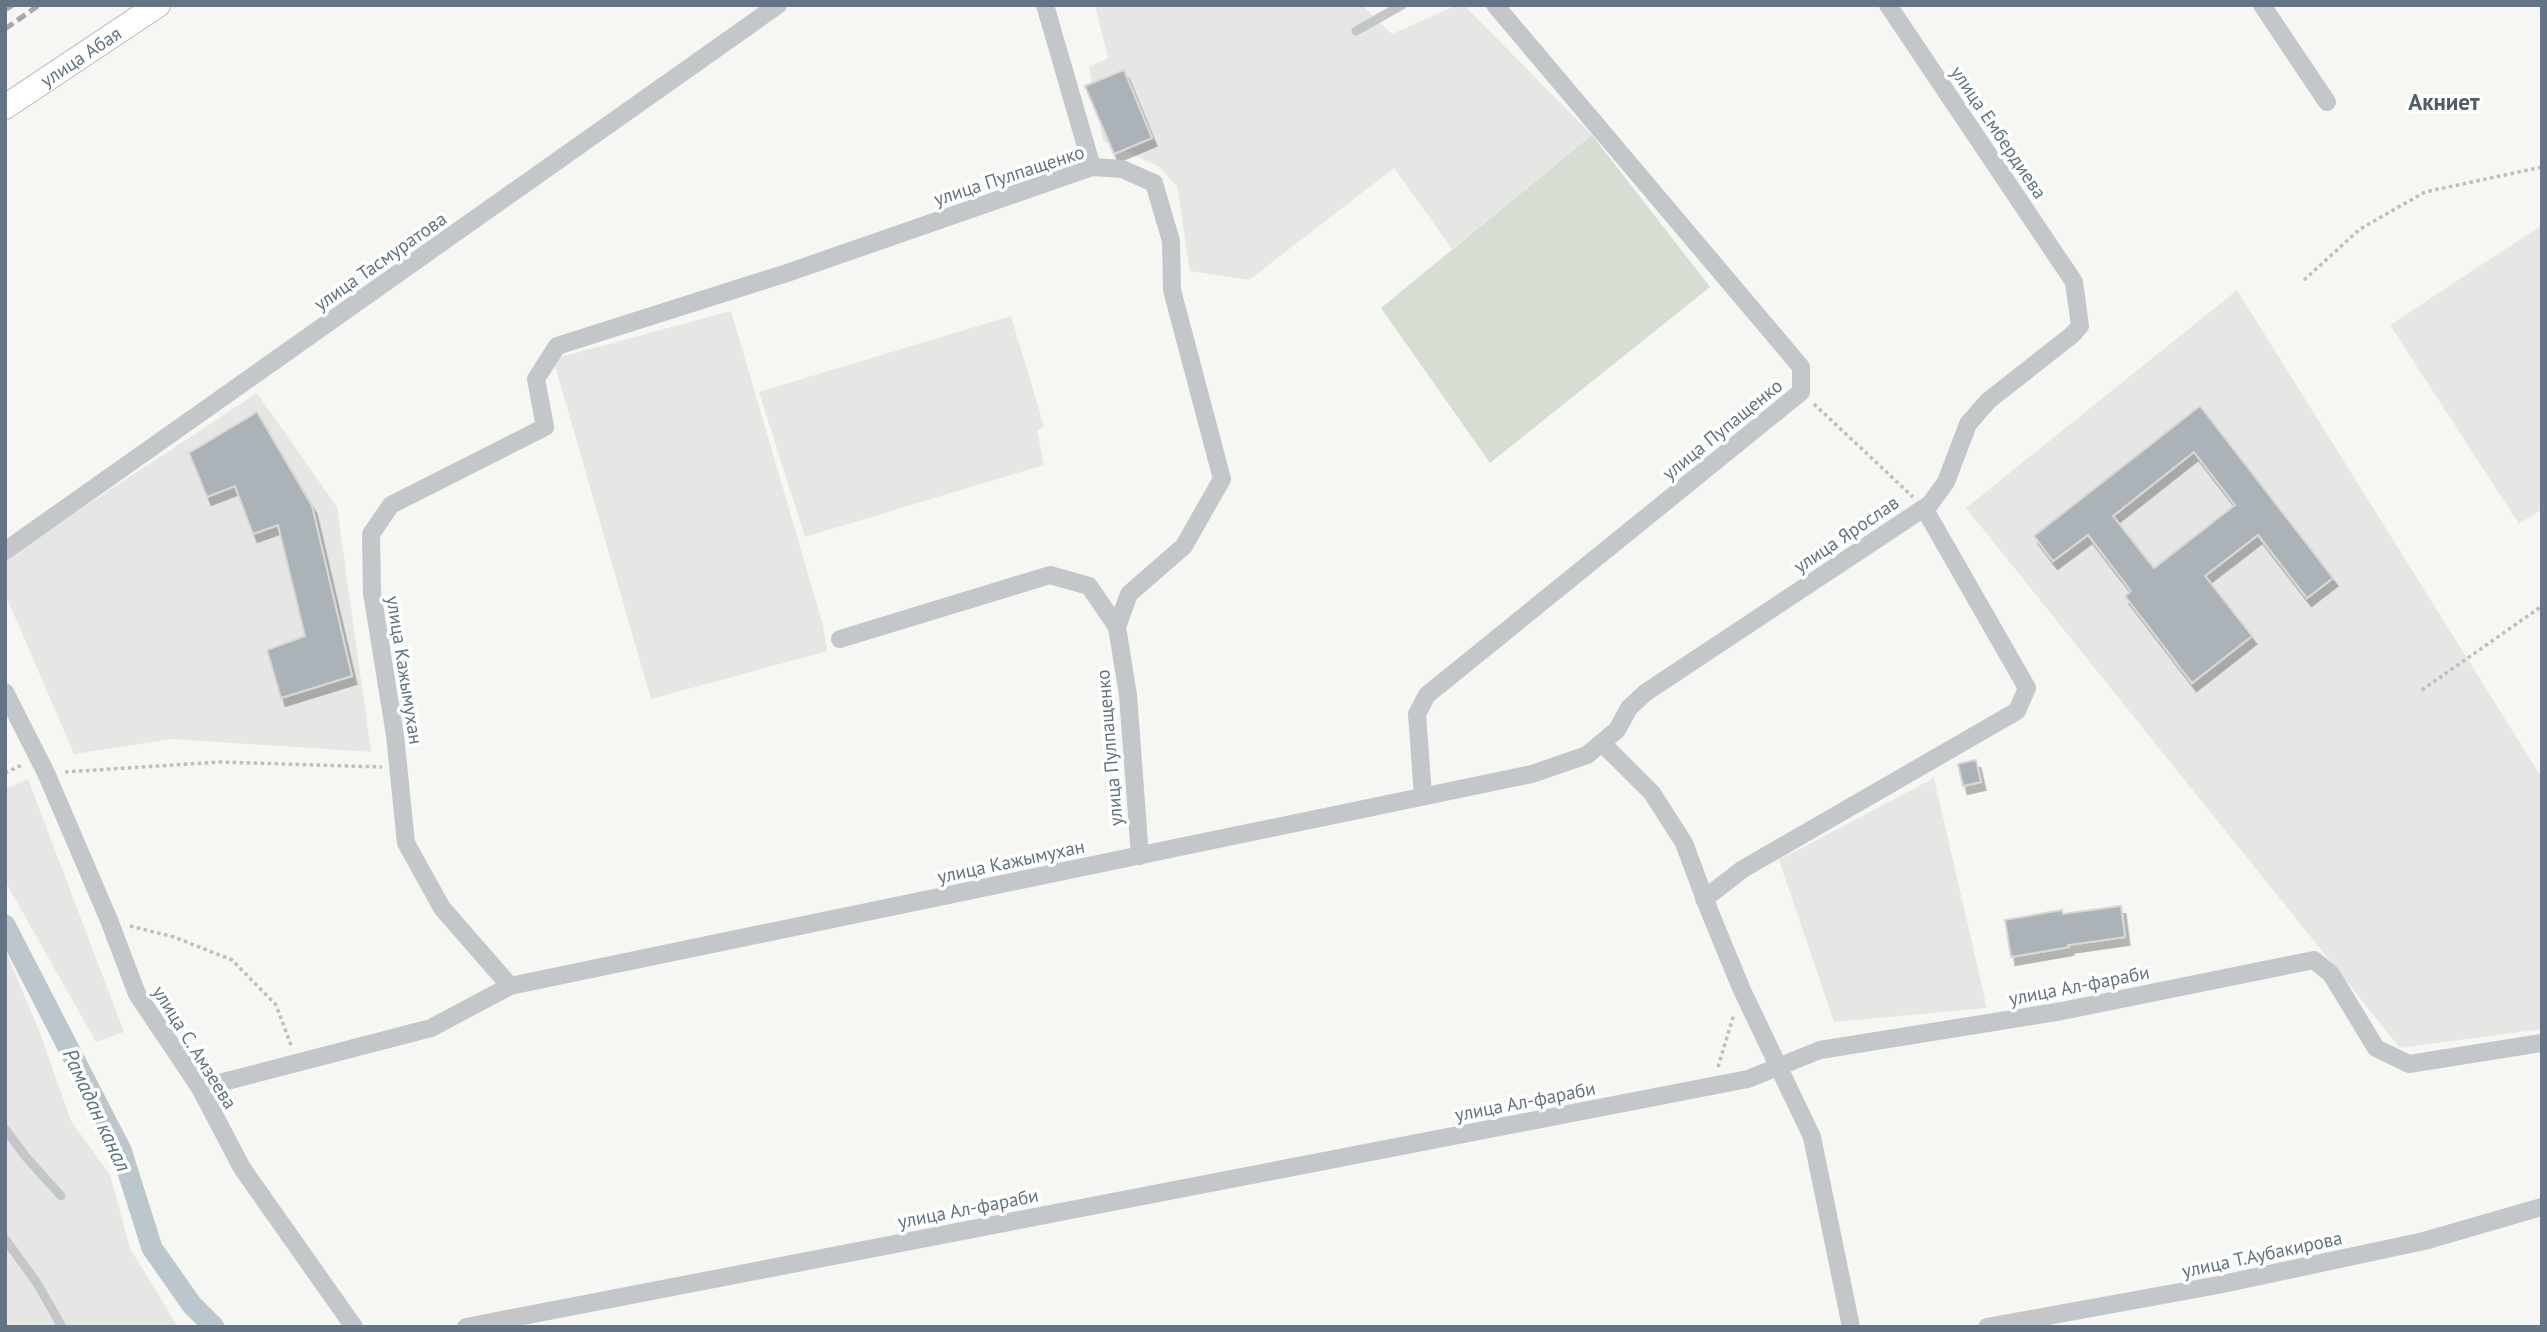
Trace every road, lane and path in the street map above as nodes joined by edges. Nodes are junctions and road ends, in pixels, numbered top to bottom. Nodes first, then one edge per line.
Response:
1 (158, 5) edge
2 (778, 5) edge
3 (1045, 5) edge
4 (1402, 5) edge
5 (1494, 5) edge
6 (1888, 5) edge
7 (2263, 5) edge
8 (1356, 31) dead end
9 (2327, 102) dead end
10 (5, 107) edge
11 (1092, 167) junction
12 (2542, 167) edge
13 (2304, 280) dead end
14 (2074, 282) joint
15 (1801, 392) junction
16 (545, 428) joint
17 (1924, 508) junction
18 (5, 551) edge
19 (2542, 606) edge
20 (1117, 626) junction
21 (840, 639) dead end
22 (2422, 690) dead end
23 (5, 692) edge
24 (1602, 743) junction
25 (1561, 764) joint
26 (398, 768) junction
27 (46, 773) junction
28 (1423, 796) junction
29 (1140, 856) junction
30 (1704, 899) junction
31 (109, 920) junction
32 (510, 985) junction
33 (1741, 989) junction
34 (2542, 1042) edge
35 (298, 1063) junction
36 (1777, 1067) junction
37 (1713, 1086) junction
38 (200, 1088) junction
39 (5, 1129) edge
40 (61, 1196) dead end
41 (2542, 1206) edge
42 (5, 1239) edge
43 (62, 1327) edge
44 (354, 1327) edge
45 (466, 1327) edge
46 (1851, 1327) edge
47 (1987, 1327) edge

1 - 10 main road, улица Абая
2 - 18 street, улица Тасмуратова
3 - 11 street
4 - 8 lane
5 - 15 street, улица Пупащенко
6 - 14 street, улица Ембердиева
7 - 9 street
11 - 16 street, улица Пулпащенко
11 - 20 street, улица Пулпащенко
12 - 13 path
14 - 17 street, улица Ярослав
15 - 17 path
15 - 28 street, улица Пупащенко
16 - 26 street, улица Кажымухан
17 - 24 street, улица Ярослав
17 - 30 street
19 - 22 path
20 - 21 street
20 - 29 street, улица Пулпащенко
23 - 27 street, улица С. Амзеева
24 - 25 street, улица Ярослав
24 - 30 street
25 - 28 street, улица Кажымухан
26 - 27 path
26 - 32 street, улица Кажымухан
27 - 31 street, улица С. Амзеева
28 - 29 street, улица Кажымухан
29 - 32 street, улица Кажымухан
30 - 33 street
31 - 35 path
31 - 38 street, улица С. Амзеева
32 - 35 street, улица Кажымухан
33 - 36 street
33 - 37 path
34 - 36 street, улица Ал-фараби
35 - 38 street, улица Кажымухан
36 - 37 street, улица Ал-фараби
36 - 46 street
37 - 45 street, улица Ал-фараби
38 - 44 street, улица С. Амзеева
39 - 40 lane
41 - 47 street, улица Т.Аубакирова
42 - 43 lane

